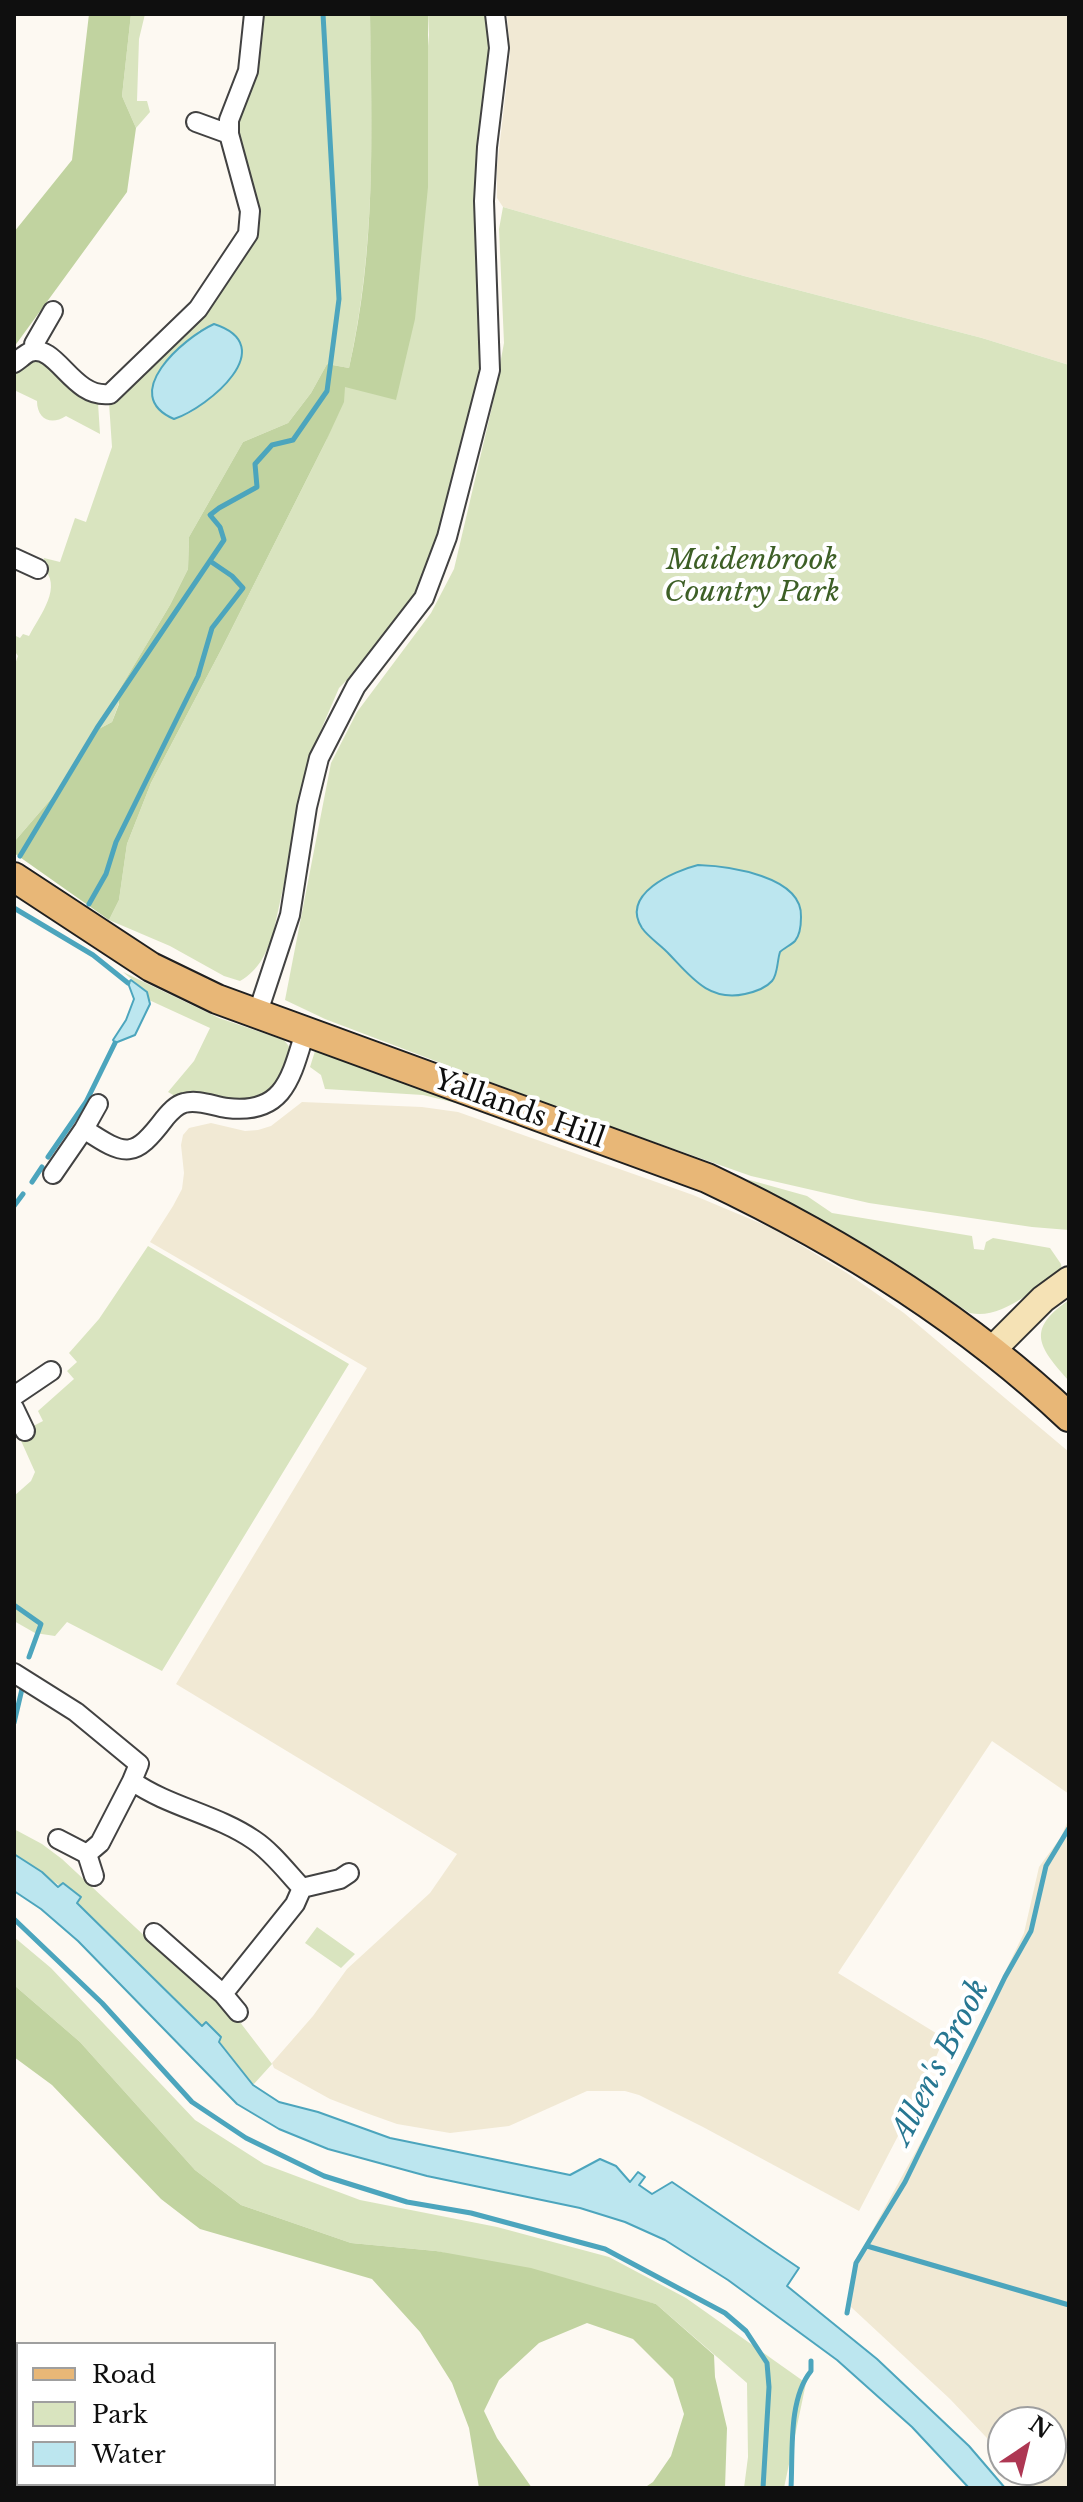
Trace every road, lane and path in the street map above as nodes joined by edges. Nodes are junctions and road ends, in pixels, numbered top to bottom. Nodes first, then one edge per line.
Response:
1 (254, 14) edge
2 (495, 14) edge
3 (196, 122) dead end
4 (229, 134) junction
5 (53, 311) dead end
6 (35, 351) junction
7 (14, 363) edge
8 (14, 558) edge
9 (38, 569) dead end
10 (14, 877) edge
11 (257, 1015) junction
12 (305, 1032) junction
13 (98, 1104) dead end
14 (84, 1129) junction
15 (53, 1174) dead end
16 (1069, 1280) edge
17 (991, 1351) junction
18 (51, 1371) dead end
19 (14, 1396) edge
20 (14, 1408) edge
21 (1069, 1417) edge
22 (25, 1431) dead end
23 (14, 1673) edge
24 (132, 1781) junction
25 (58, 1839) dead end
26 (87, 1854) junction
27 (349, 1873) dead end
28 (94, 1876) dead end
29 (302, 1888) junction
30 (154, 1933) dead end
31 (223, 1994) junction
32 (238, 2012) dead end

1 - 4 street
2 - 11 street
3 - 4 street
4 - 6 street
5 - 6 street
6 - 7 street
8 - 9 street
10 - 11 main road, Yallands Hill
11 - 12 main road, Yallands Hill
12 - 14 street
12 - 17 main road, Yallands Hill
13 - 14 street
14 - 15 street
16 - 17 street
17 - 21 main road, Yallands Hill
18 - 19 street
20 - 22 street
23 - 24 street
24 - 26 street
24 - 29 street
25 - 26 street
26 - 28 street
27 - 29 street
29 - 31 street
30 - 31 street
31 - 32 street

